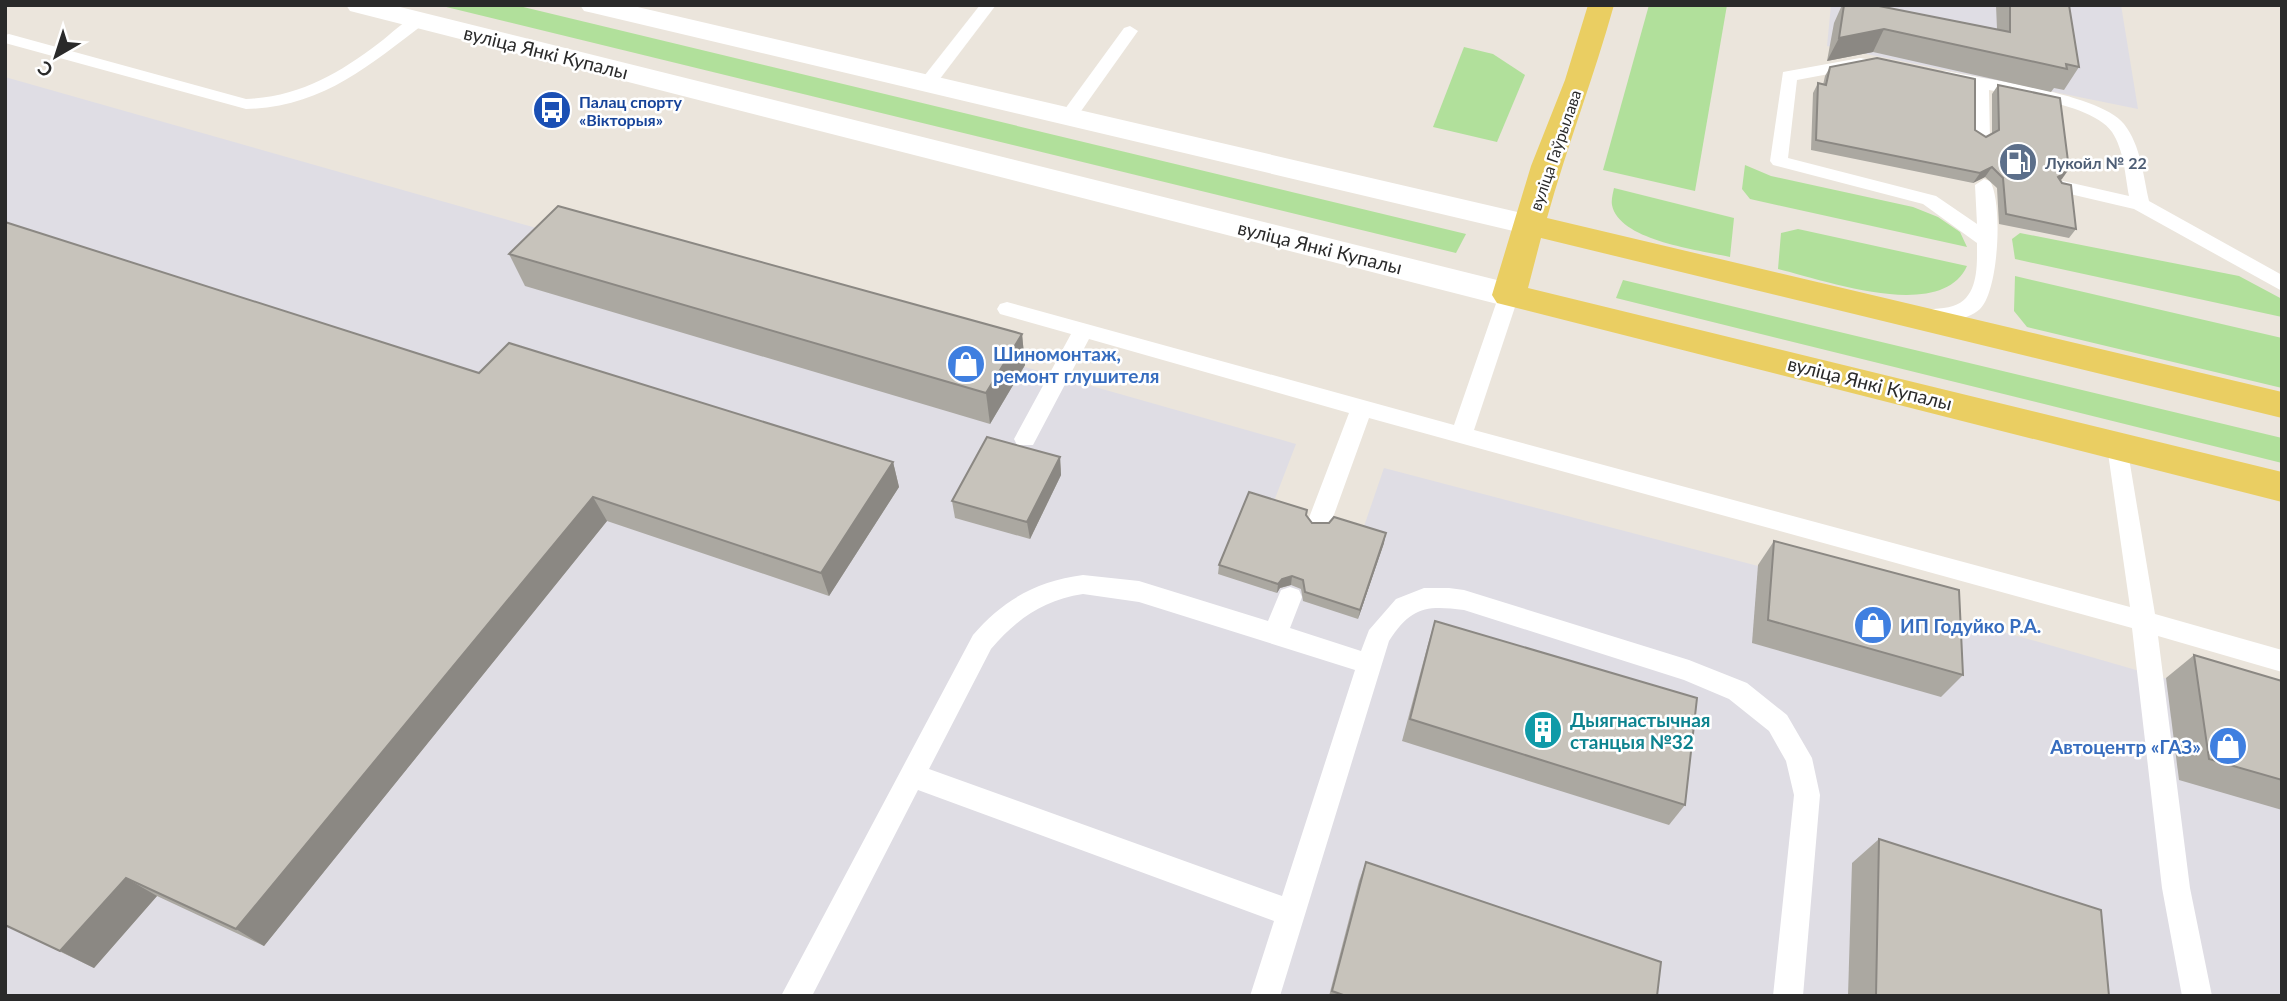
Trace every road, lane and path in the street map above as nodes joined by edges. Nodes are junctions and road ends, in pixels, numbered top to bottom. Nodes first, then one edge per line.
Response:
1 (359, 5) edge
2 (593, 5) edge
3 (988, 5) edge
4 (1601, 5) edge
5 (419, 20) junction
6 (1130, 31) dead end
7 (9, 39) dead end
8 (1872, 60) edge
9 (1926, 72) edge
10 (1980, 83) junction
11 (927, 84) junction
12 (1068, 117) junction
13 (1981, 140) edge
14 (1984, 185) edge
15 (2063, 187) edge
16 (2140, 204) junction
17 (1530, 225) junction
18 (1985, 239) junction
19 (2282, 285) edge
20 (1509, 295) junction
21 (1007, 309) dead end
22 (1918, 317) junction
23 (1083, 331) junction
24 (2282, 405) edge
25 (1361, 410) junction
26 (1461, 437) junction
27 (1025, 439) dead end
28 (2118, 446) junction
29 (2282, 487) edge
30 (1319, 523) edge
31 (1290, 597) dead end
32 (2143, 621) junction
33 (1275, 634) junction
34 (2282, 661) edge
35 (1370, 664) junction
36 (912, 775) junction
37 (1291, 913) junction
38 (796, 996) edge
39 (1265, 996) edge
40 (1788, 996) edge
41 (2197, 996) edge

1 - 5 main road, вуліца Янкі Купалы
2 - 11 main road
3 - 11 lane
4 - 17 main road, вуліца Гаўрылава
5 - 7 lane
5 - 20 main road, вуліца Янкі Купалы
6 - 12 lane
8 - 18 lane
9 - 10 lane
10 - 13 lane
10 - 16 lane
11 - 12 main road
12 - 17 main road
14 - 18 lane
15 - 16 lane
16 - 19 lane
17 - 20 main road, вуліца Гаўрылава
17 - 22 main road
18 - 22 lane
20 - 26 lane
20 - 28 main road, вуліца Янкі Купалы
21 - 23 lane
22 - 24 main road
23 - 25 lane
23 - 27 lane
25 - 26 lane
25 - 30 lane
26 - 32 lane
28 - 29 main road, вуліца Янкі Купалы
28 - 32 lane
31 - 33 lane
32 - 34 lane
32 - 41 lane
33 - 35 lane
33 - 36 lane
35 - 37 lane
35 - 40 lane
36 - 37 lane
36 - 38 lane
37 - 39 lane

